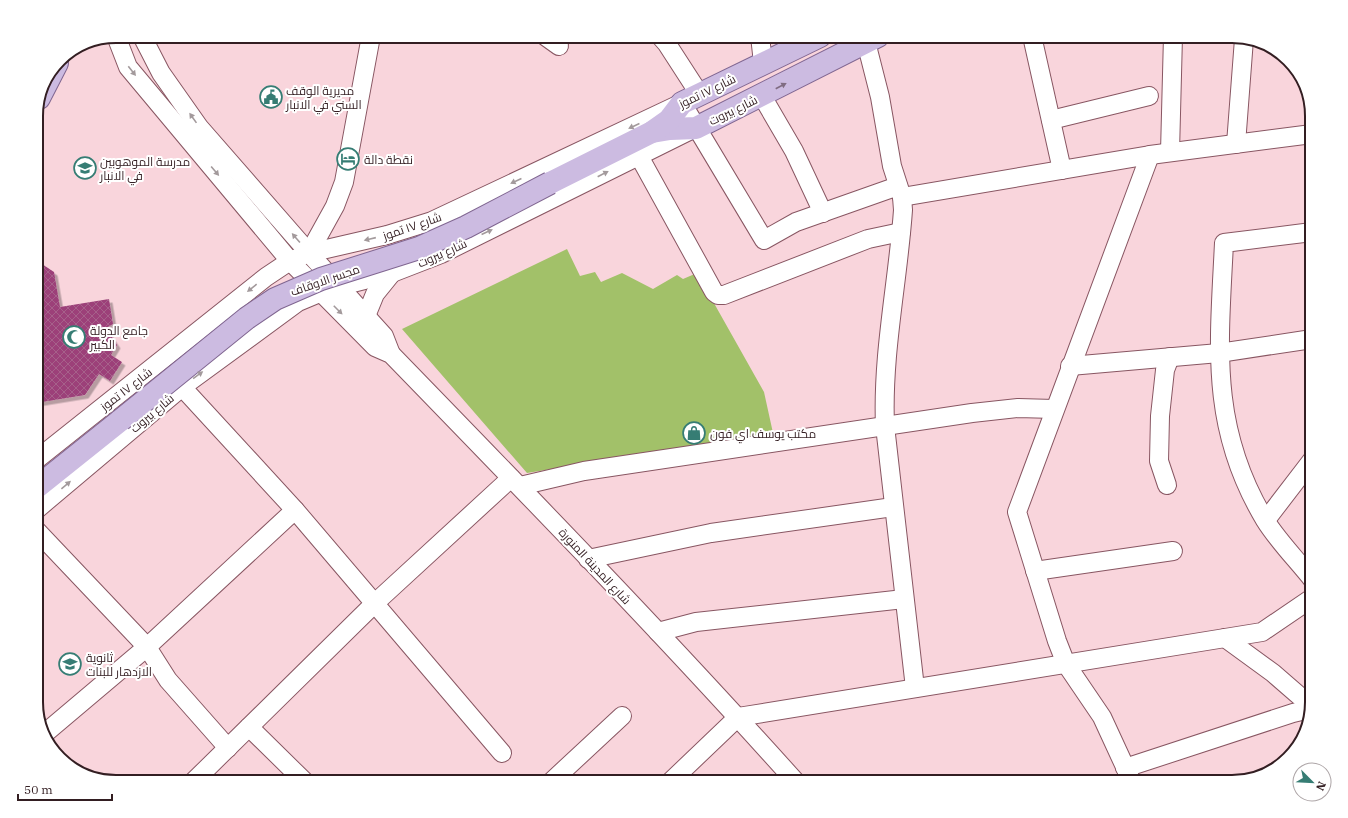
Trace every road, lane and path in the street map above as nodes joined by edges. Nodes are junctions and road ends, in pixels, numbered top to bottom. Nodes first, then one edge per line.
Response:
1 (119, 43) edge
2 (146, 43) edge
3 (370, 43) edge
4 (666, 43) edge
5 (761, 43) edge
6 (805, 43) edge
7 (864, 43) edge
8 (873, 43) edge
9 (1034, 43) edge
10 (1173, 43) edge
11 (1244, 44) edge
12 (762, 63) junction
13 (762, 96) junction
14 (1148, 96) dead end
15 (691, 99) junction
16 (1051, 120) junction
17 (696, 128) junction
18 (652, 132) junction
19 (1305, 135) edge
20 (1236, 144) junction
21 (1170, 152) junction
22 (1150, 155) junction
23 (639, 156) junction
24 (1062, 170) junction
25 (900, 192) junction
26 (822, 213) junction
27 (901, 232) junction
28 (1305, 233) edge
29 (309, 253) junction
30 (290, 261) junction
31 (392, 274) junction
32 (338, 286) junction
33 (320, 292) junction
34 (366, 316) junction
35 (1305, 340) edge
36 (1219, 352) junction
37 (391, 354) junction
38 (1170, 357) junction
39 (1070, 366) junction
40 (182, 387) junction
41 (1054, 410) junction
42 (884, 426) junction
43 (43, 454) edge
44 (1305, 469) edge
45 (43, 482) edge
46 (515, 482) junction
47 (1167, 485) dead end
48 (43, 504) edge
49 (893, 507) junction
50 (295, 510) junction
51 (1266, 520) junction
52 (43, 537) edge
53 (1173, 551) dead end
54 (588, 559) junction
55 (1305, 570) edge
56 (1035, 571) junction
57 (904, 599) junction
58 (376, 603) junction
59 (1305, 603) edge
60 (658, 632) junction
61 (1225, 638) junction
62 (147, 648) junction
63 (1066, 664) junction
64 (915, 688) junction
65 (1305, 701) edge
66 (1304, 710) edge
67 (622, 716) dead end
68 (738, 717) junction
69 (249, 727) junction
70 (49, 730) edge
71 (228, 748) junction
72 (502, 753) dead end
73 (200, 775) edge
74 (298, 775) edge
75 (559, 775) edge
76 (677, 775) edge
77 (790, 775) edge
78 (1129, 775) edge

1 -> 30 street
29 -> 2 street
3 - 29 street
4 - 15 street
5 - 12 street
6 - 12 main road, شارع ١٧ تموز
13 -> 7 main road, شارع بيروت
8 - 25 street
9 - 16 street
10 - 21 street
11 - 20 street
12 - 15 main road, شارع ١٧ تموز
13 - 17 main road, شارع بيروت
13 - 26 street
14 - 16 street
15 - 17 street
15 - 18 main road, مجسر الاوقاف
15 -> 29 street, شارع ١٧ تموز
16 - 24 street
17 - 18 main road, مجسر الاوقاف
17 - 23 street, شارع بيروت
17 - 26 street
18 - 45 main road, مجسر الاوقاف, bridge
19 - 20 street
20 - 21 street
21 - 22 street
22 - 24 street
22 - 39 street
23 - 27 street
31 -> 23 street, شارع بيروت
24 - 25 street
25 - 26 street
25 - 27 street
27 - 42 street
28 - 36 street
29 - 30 street, شارع ١٧ تموز
29 - 32 street
30 - 33 street
30 -> 43 street, شارع ١٧ تموز
31 - 32 street, شارع بيروت
31 - 34 street
32 - 33 street, شارع بيروت
32 - 34 street
33 -> 37 street
40 -> 33 street, شارع بيروت
34 - 37 street
35 - 36 street
36 - 38 street
36 - 51 street
37 - 46 street, شارع المدينة المنورة
38 - 39 street
38 - 47 street
39 - 41 street
48 -> 40 street, شارع بيروت
40 - 50 street
41 - 42 street
41 - 56 street
42 - 46 street
42 - 49 street
44 - 51 street
46 - 54 street, شارع المدينة المنورة
46 - 58 street
49 - 54 street
49 - 57 street
50 - 58 street
50 - 62 street
51 - 55 street
52 - 62 street
53 - 56 street
54 - 60 street, شارع المدينة المنورة
56 - 63 street
57 - 60 street
57 - 64 street
58 - 69 street
58 - 72 street
59 - 61 street
60 - 68 street, شارع المدينة المنورة
61 - 63 street
61 - 65 street
62 - 70 street
62 - 71 street
63 - 64 street
63 - 78 street
64 - 68 street
66 - 78 street
67 - 75 street
68 - 76 street
68 - 77 street, شارع المدينة المنورة
69 - 71 street
69 - 74 street
71 - 73 street

